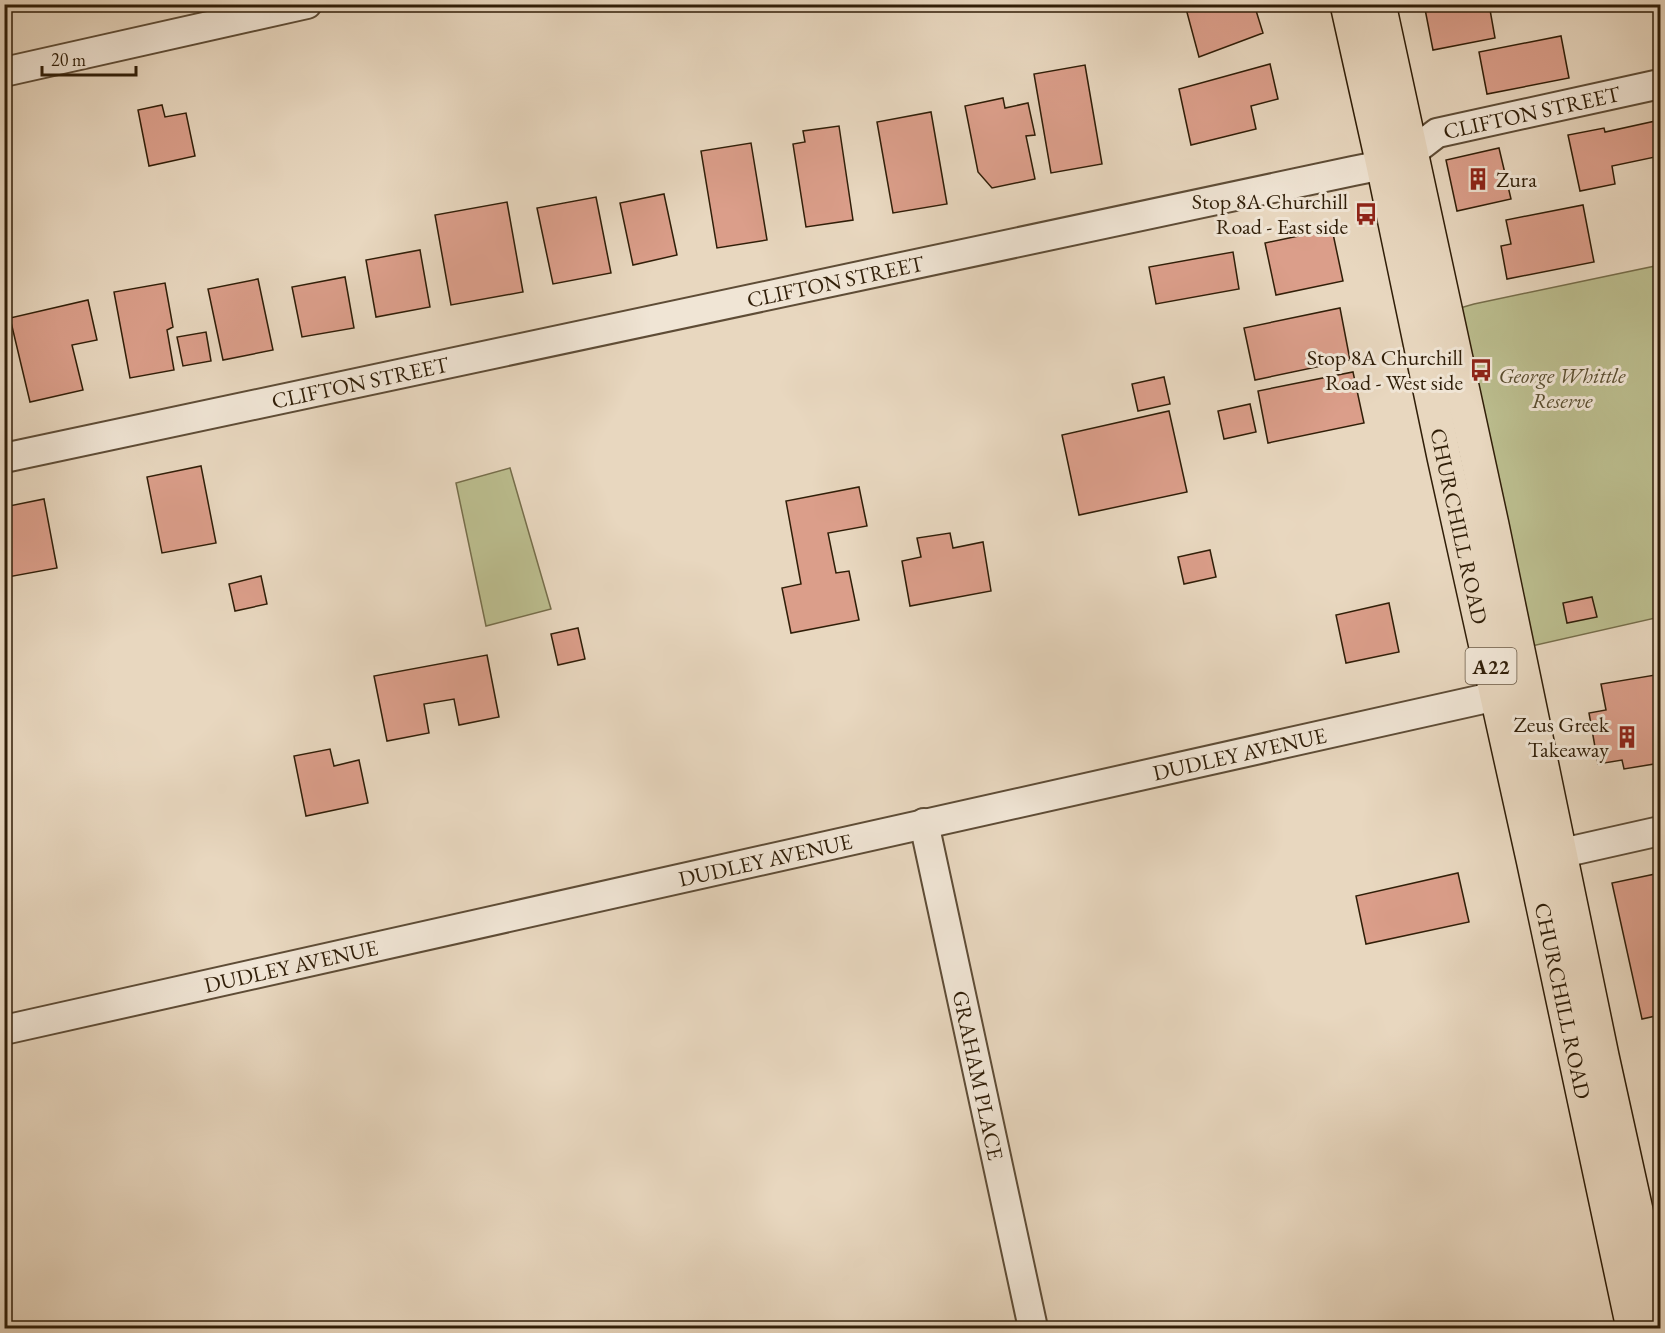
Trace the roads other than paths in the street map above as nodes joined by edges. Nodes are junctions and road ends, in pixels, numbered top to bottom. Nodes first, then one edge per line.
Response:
1 (307, 4) edge
2 (1347, 4) edge
3 (1379, 4) edge
4 (4, 72) edge
5 (1660, 84) edge
6 (1397, 159) junction
7 (4, 458) edge
8 (1512, 693) junction
9 (924, 823) junction
10 (1660, 831) edge
11 (1547, 857) junction
12 (4, 1030) edge
13 (1660, 1319) edge
14 (1033, 1329) edge
15 (1633, 1329) edge

1 - 4 street
2 - 6 main road, CHURCHILL ROAD / A22
3 - 6 main road, CHURCHILL ROAD / A22
5 - 6 street, CLIFTON STREET
6 - 7 street, CLIFTON STREET
6 - 8 main road, CHURCHILL ROAD / A22
8 - 9 street, DUDLEY AVENUE
8 - 11 main road, CHURCHILL ROAD / A22
9 - 12 street, DUDLEY AVENUE
9 - 14 street, GRAHAM PLACE
10 - 11 street
11 - 13 main road, CHURCHILL ROAD / A22
11 - 15 main road, CHURCHILL ROAD / A22

